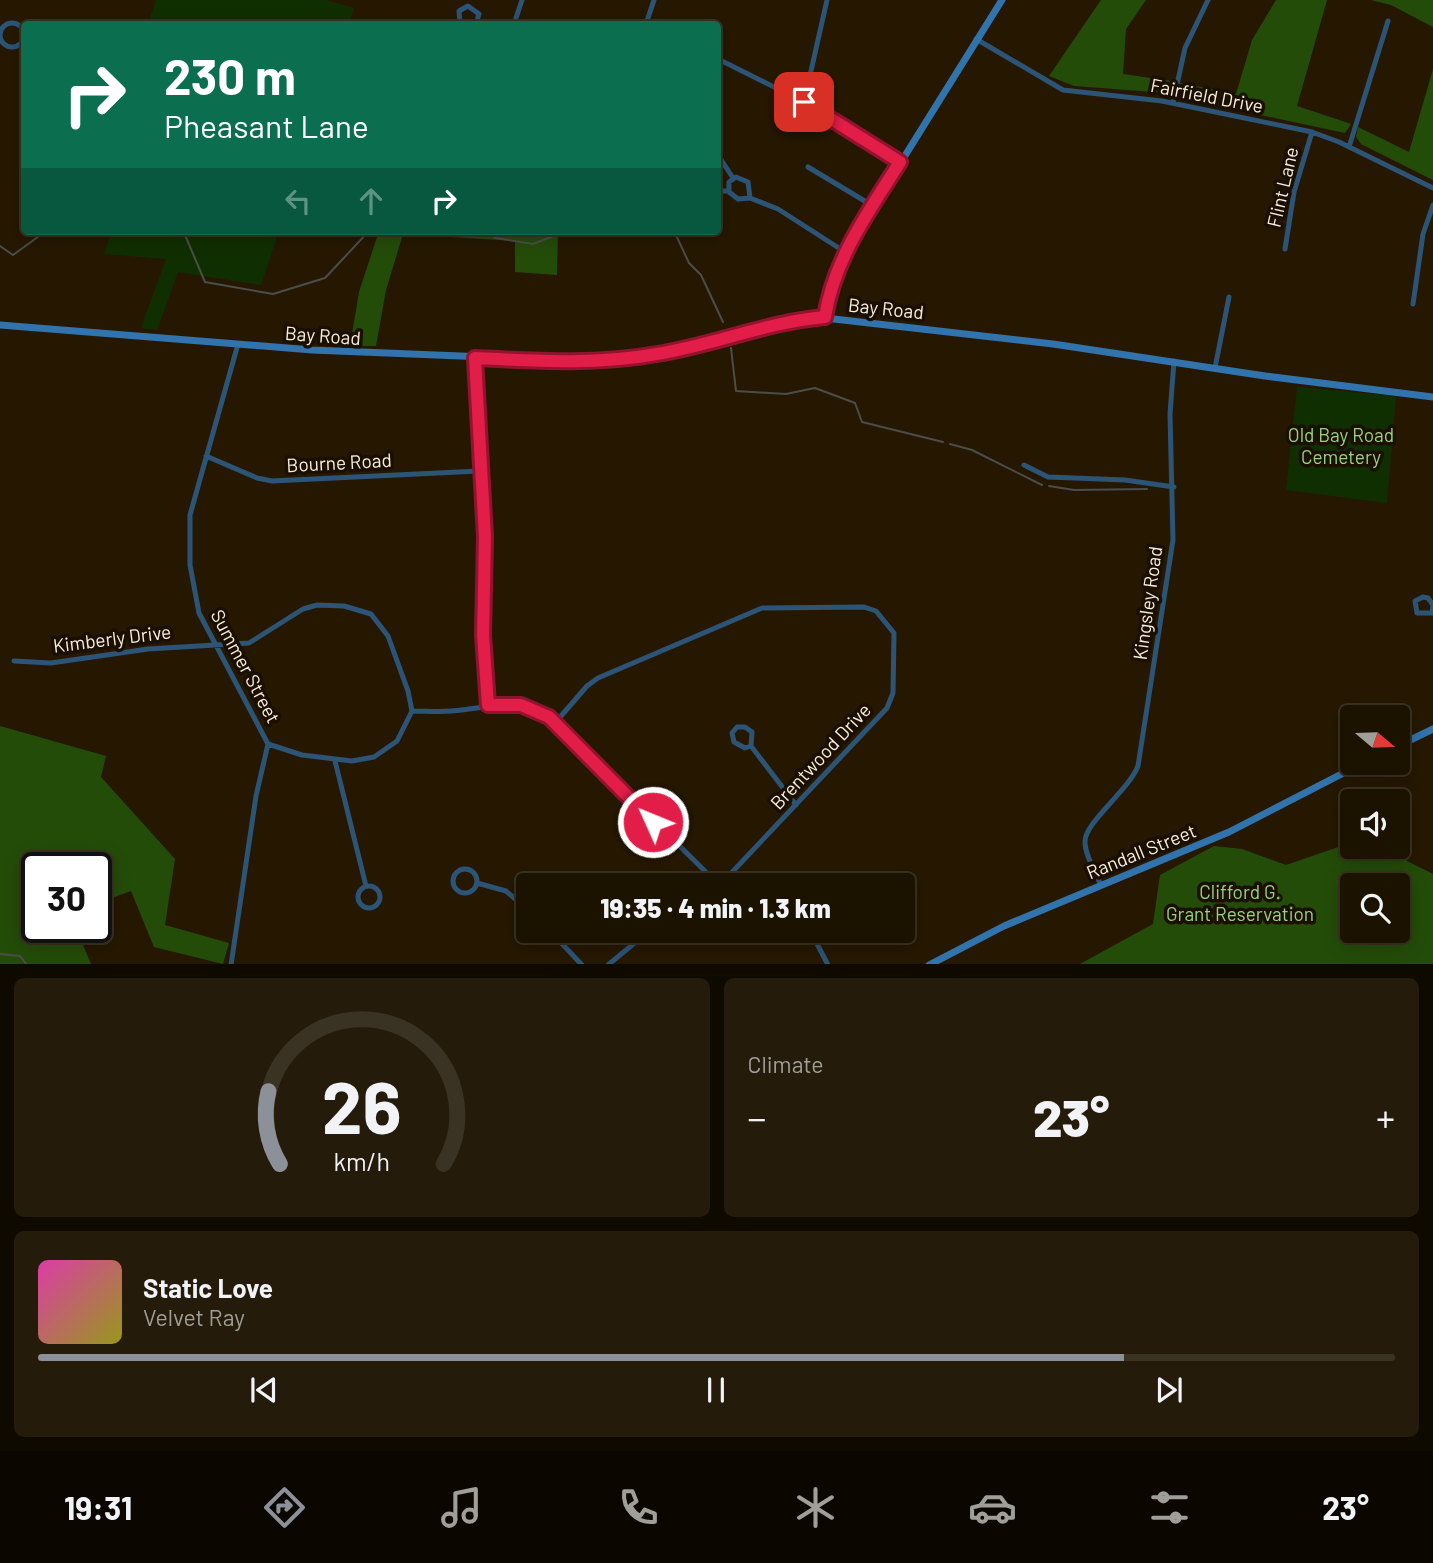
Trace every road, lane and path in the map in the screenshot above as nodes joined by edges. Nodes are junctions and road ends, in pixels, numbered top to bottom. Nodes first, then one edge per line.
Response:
1 (522, 0) edge
2 (654, 0) edge
3 (827, 0) edge
4 (1002, 0) edge
5 (1208, 0) edge
6 (457, 2) edge
7 (463, 8) junction
8 (0, 20) edge
9 (459, 21) edge
10 (477, 21) edge
11 (515, 21) edge
12 (647, 21) edge
13 (1388, 21) dead end
14 (4, 26) junction
15 (21, 28) edge
16 (976, 39) junction
17 (21, 42) edge
18 (721, 60) edge
19 (804, 102) junction
20 (1173, 103) junction
21 (1312, 132) junction
22 (1349, 147) junction
23 (721, 160) edge
24 (900, 162) junction
25 (808, 167) dead end
26 (733, 178) junction
27 (1433, 188) edge
28 (721, 191) edge
29 (728, 191) junction
30 (750, 198) junction
31 (1433, 205) edge
32 (873, 206) junction
33 (1285, 249) dead end
34 (845, 252) junction
35 (1229, 297) dead end
36 (1413, 304) dead end
37 (825, 317) junction
38 (0, 325) edge
39 (237, 344) junction
40 (475, 358) junction
41 (1174, 361) junction
42 (1215, 368) junction
43 (1433, 397) edge
44 (206, 456) junction
45 (1024, 465) dead end
46 (480, 471) junction
47 (1174, 487) junction
48 (215, 643) junction
49 (14, 661) dead end
50 (488, 705) junction
51 (412, 711) junction
52 (555, 723) junction
53 (1433, 729) edge
54 (1410, 740) edge
55 (268, 744) junction
56 (751, 746) junction
57 (335, 761) junction
58 (1340, 775) edge
59 (796, 805) junction
60 (707, 873) edge
61 (731, 873) edge
62 (477, 883) junction
63 (1100, 883) junction
64 (366, 886) junction
65 (516, 900) edge
66 (562, 943) edge
67 (634, 943) edge
68 (817, 943) edge
69 (231, 964) edge
70 (582, 964) edge
71 (608, 964) edge
72 (828, 964) edge
73 (929, 964) edge

1 - 11 street
2 - 12 street
3 - 19 street
4 - 16 main road
5 - 20 street
6 - 7 street
7 - 9 street
7 - 10 street
8 - 14 street
13 - 22 street
14 - 15 street
14 - 17 street
16 - 20 street, Fairfield Drive
16 - 24 main road
18 - 19 street
19 - 24 street
20 - 21 street, Fairfield Drive
21 - 22 street, Fairfield Drive
21 - 33 street, Flint Lane
22 - 27 street, Fairfield Drive
23 - 26 street
24 - 32 main road
25 - 32 street
26 - 29 street
26 - 30 street
28 - 29 street
29 - 30 street
30 - 34 street
31 - 36 street
32 - 34 main road
34 - 37 main road
35 - 42 street
37 - 40 main road, Bay Road
37 - 41 main road, Bay Road
38 - 39 main road, Bay Road
39 - 40 main road, Bay Road
39 - 44 street, Summer Street
40 - 46 street
41 - 42 main road, Bay Road
41 - 47 street, Kingsley Road
42 - 43 main road, Bay Road
44 - 46 street, Bourne Road
44 - 48 street, Summer Street
45 - 47 street
46 - 50 street
47 - 63 street, Kingsley Road
48 - 49 street, Kimberly Drive
48 - 51 street, Kimberly Drive
48 - 55 street, Summer Street
50 - 51 street
50 - 52 street
51 - 57 street
52 - 59 street, Brentwood Drive
52 - 60 street
53 - 54 main road
55 - 57 street
55 - 69 street, Summer Street
56 - 56 street
56 - 59 street
57 - 64 street
58 - 63 main road, Randall Street
59 - 61 street, Brentwood Drive
62 - 62 street
62 - 65 street
63 - 73 main road, Randall Street
64 - 64 street
66 - 70 street
67 - 71 street
68 - 72 street

